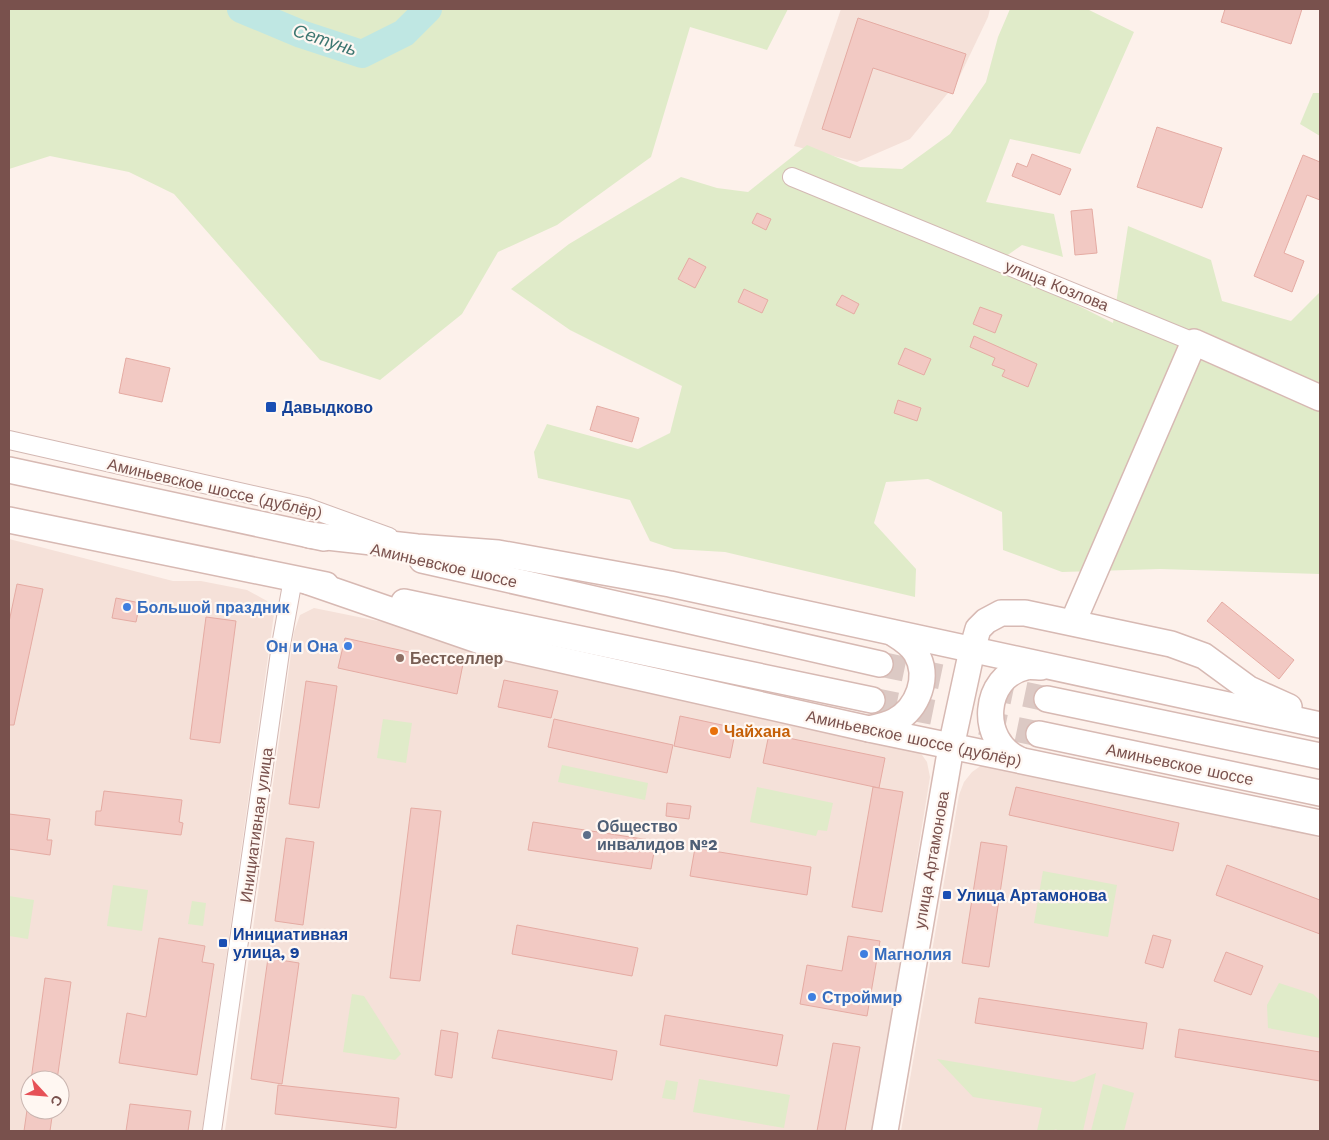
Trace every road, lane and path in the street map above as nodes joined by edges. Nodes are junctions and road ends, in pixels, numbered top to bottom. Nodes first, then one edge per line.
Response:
1 (792, 177) dead end
2 (1194, 342) junction
3 (1320, 398) edge
4 (9, 440) edge
5 (9, 470) edge
6 (9, 520) edge
7 (309, 535) junction
8 (417, 547) junction
9 (301, 580) junction
10 (1073, 622) junction
11 (893, 633) junction
12 (972, 650) junction
13 (880, 664) tunnel mouth
14 (1046, 667) junction
15 (1047, 699) tunnel mouth
16 (872, 700) tunnel mouth
17 (1320, 720) edge
18 (1320, 724) edge
19 (869, 730) junction
20 (1040, 734) tunnel mouth
21 (951, 747) junction
22 (1320, 756) edge
23 (1025, 762) junction
24 (1320, 793) edge
25 (1320, 823) edge
26 (212, 1131) edge
27 (885, 1131) edge

1 - 2 street, улица Козлова
2 - 3 main road, улица Козлова
2 - 10 main road
4 - 8 street, Аминьевское шоссе (дублёр)
5 - 7 main road, Аминьевское шоссе
6 - 9 main road
7 - 8 main road, Аминьевское шоссе (дублёр)
7 - 13 main road, Аминьевское шоссе
8 - 11 main road, Аминьевское шоссе (дублёр)
9 - 16 main road
9 - 19 main road, Аминьевское шоссе (дублёр)
9 - 26 street, Инициативная улица
10 - 12 main road, улица Артамонова
10 - 17 main road, улица Артамонова
11 - 12 main road, Аминьевское шоссе (дублёр)
11 - 19 main road
12 - 14 main road, Аминьевское шоссе (дублёр)
12 - 21 main road, улица Артамонова
14 - 18 main road, Аминьевское шоссе (дублёр)
14 - 23 main road
15 - 22 main road
19 - 21 main road, Аминьевское шоссе (дублёр)
20 - 24 main road, Аминьевское шоссе
21 - 23 main road, Аминьевское шоссе (дублёр)
21 - 27 main road, улица Артамонова
23 - 25 main road, Аминьевское шоссе (дублёр)

